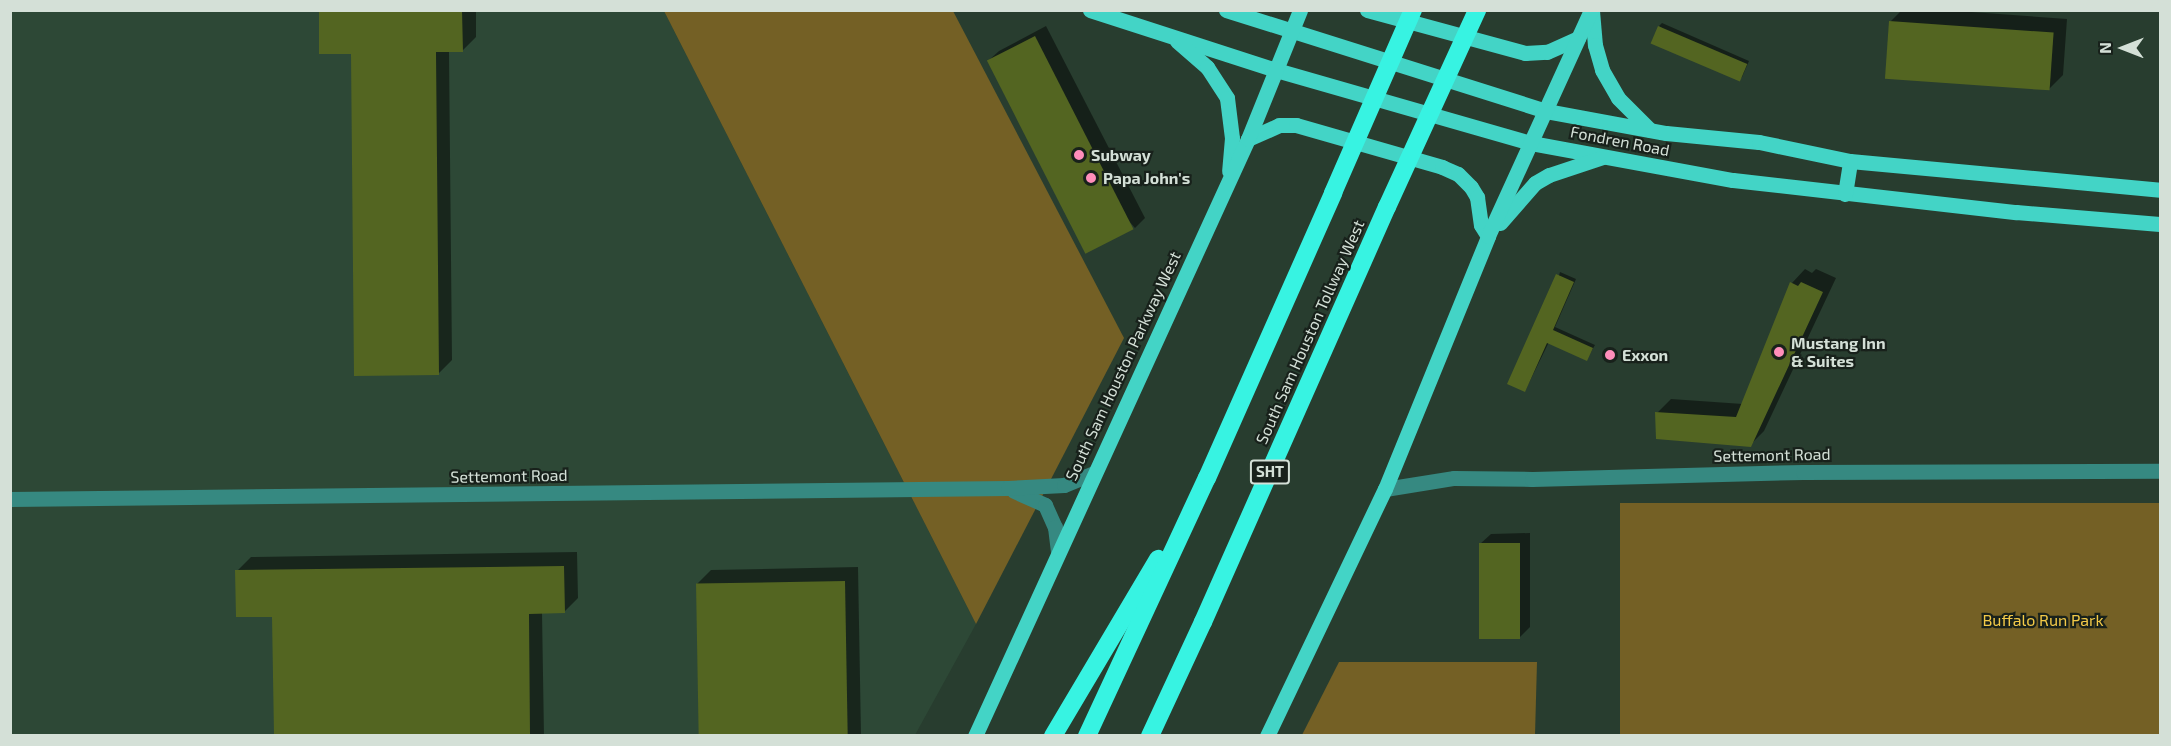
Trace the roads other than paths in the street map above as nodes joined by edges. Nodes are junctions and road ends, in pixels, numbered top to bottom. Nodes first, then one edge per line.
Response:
1 (1090, 10) edge
2 (1226, 10) edge
3 (1300, 10) edge
4 (1367, 10) edge
5 (1413, 10) edge
6 (1477, 10) edge
7 (1591, 10) edge
8 (1290, 31) junction
9 (1173, 37) junction
10 (1578, 38) junction
11 (1276, 70) junction
12 (1546, 111) junction
13 (1650, 130) junction
14 (1248, 139) junction
15 (1531, 143) junction
16 (1604, 157) junction
17 (1850, 160) junction
18 (1228, 182) junction
19 (2160, 190) edge
20 (1845, 194) junction
21 (2160, 224) edge
22 (1488, 236) junction
23 (2160, 471) edge
24 (1093, 473) junction
25 (1207, 478) junction
26 (1008, 488) junction
27 (1385, 489) junction
28 (10, 499) edge
29 (1058, 553) junction
30 (975, 735) edge
31 (1053, 735) edge
32 (1087, 735) edge
33 (1150, 735) edge
34 (1267, 735) edge

1 - 9 main road, Fondren Road
2 - 8 main road, Fondren Road
3 - 8 main road, South Sam Houston Parkway West
4 - 10 main road
5 - 25 highway, bridge
6 - 33 highway, South Sam Houston Tollway West / SHT, bridge
7 - 10 main road
7 - 13 main road
8 - 11 main road, South Sam Houston Parkway West
8 - 12 main road, Fondren Road
9 - 11 main road, Fondren Road
9 - 18 main road
10 - 12 main road
11 - 14 main road, South Sam Houston Parkway West
11 - 15 main road, Fondren Road
12 - 13 main road, Fondren Road
12 - 15 main road
13 - 17 main road, Fondren Road
14 - 18 main road, South Sam Houston Parkway West
14 - 22 main road
15 - 16 main road, Fondren Road
15 - 22 main road
16 - 20 main road, Fondren Road
16 - 22 main road
17 - 19 main road, Fondren Road
17 - 20 main road
18 - 24 main road, South Sam Houston Parkway West
20 - 21 main road, Fondren Road
22 - 27 main road
23 - 27 street, Settemont Road
24 - 26 street, Settemont Road
24 - 29 main road, South Sam Houston Parkway West
25 - 31 highway
25 - 32 highway
26 - 28 street, Settemont Road
26 - 29 street, Settemont Road
27 - 34 main road
29 - 30 main road, South Sam Houston Parkway West

